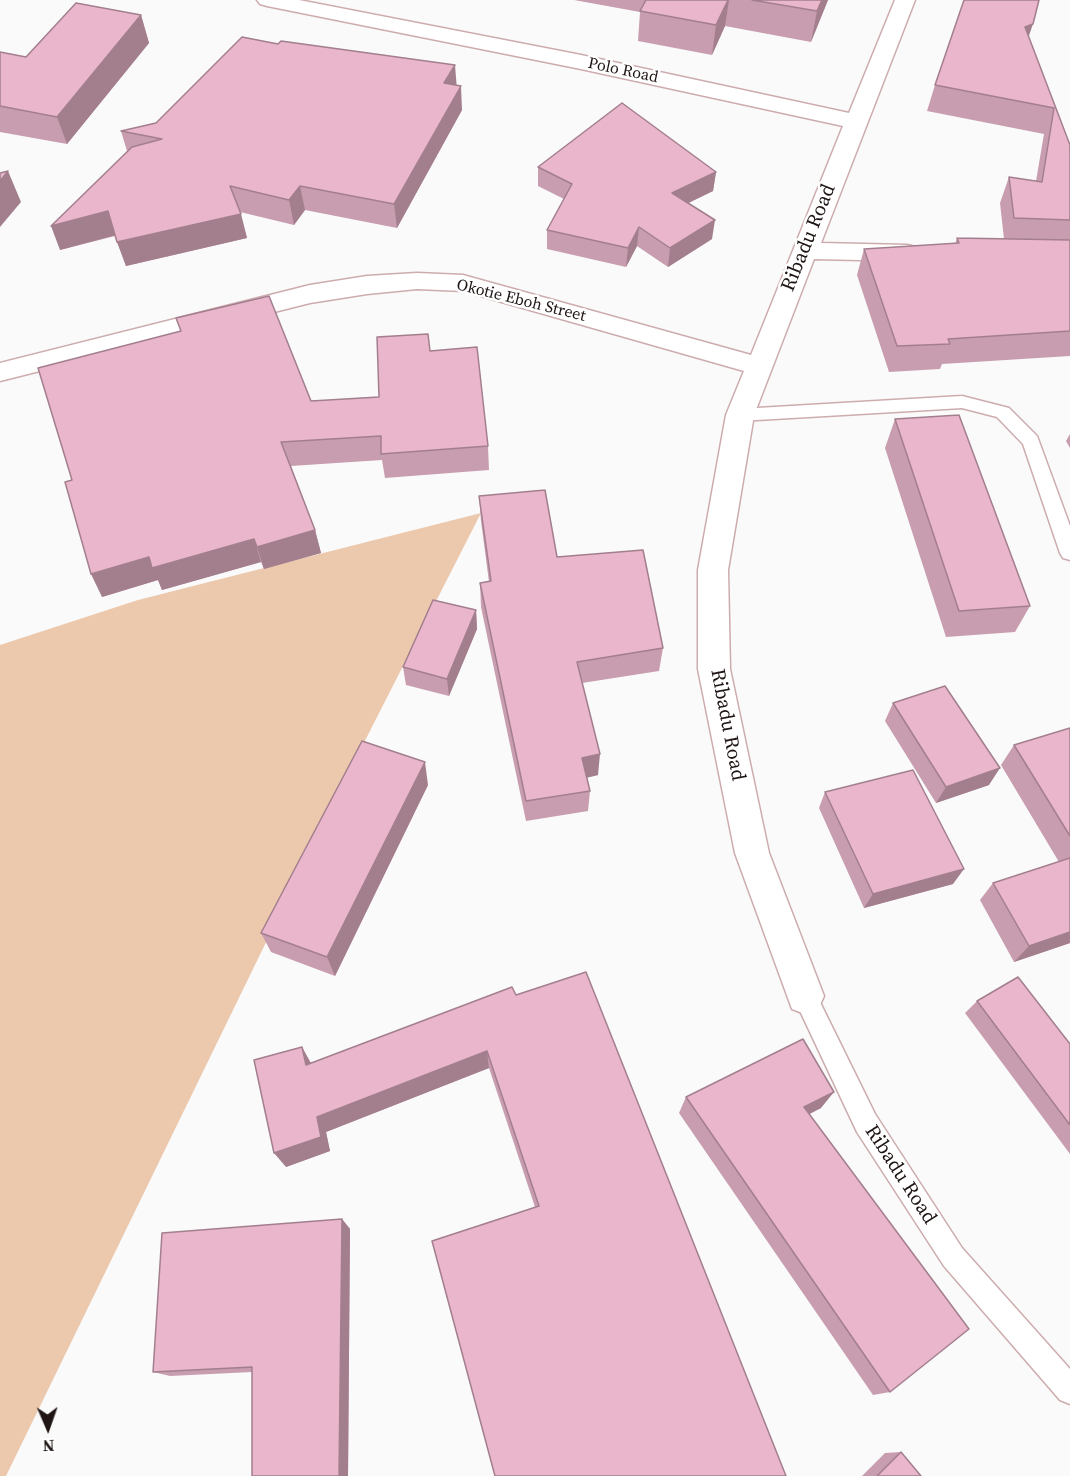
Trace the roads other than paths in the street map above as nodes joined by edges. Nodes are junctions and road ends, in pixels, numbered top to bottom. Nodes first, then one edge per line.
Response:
1 (267, 0) edge
2 (376, 0) edge
3 (906, 0) edge
4 (388, 24) junction
5 (857, 122) junction
6 (804, 250) junction
7 (931, 253) edge
8 (758, 366) junction
9 (0, 372) edge
10 (740, 415) junction
11 (1070, 553) edge
12 (805, 996) joint
13 (1070, 1390) edge

1 - 4 street, Polo Road
2 - 4 street
3 - 5 street, Ribadu Road
4 - 5 street, Polo Road
5 - 6 street, Ribadu Road
6 - 7 street
6 - 8 street, Ribadu Road
8 - 9 street, Okotie Eboh Street
8 - 10 street, Ribadu Road
10 - 11 lane
10 - 12 street, Ribadu Road
12 - 13 lane, Ribadu Road

